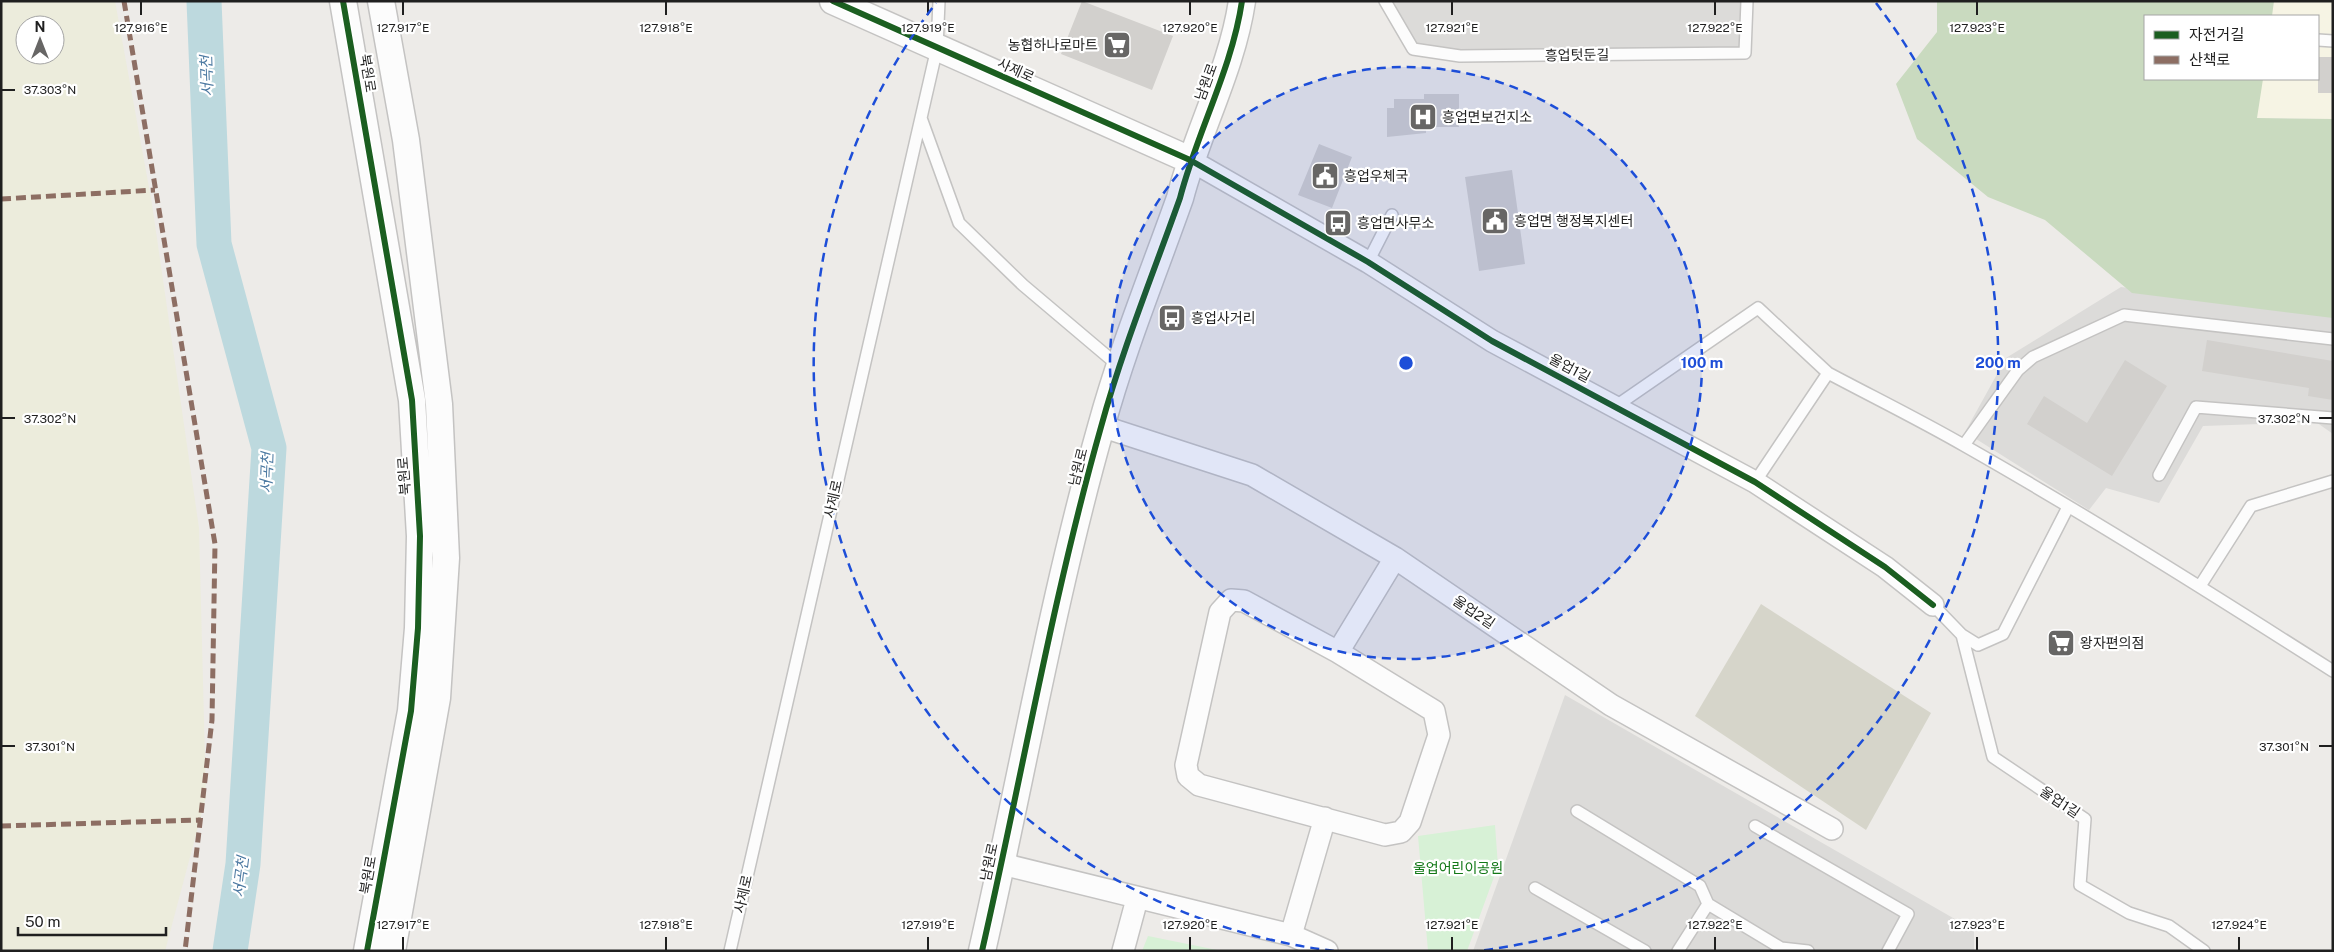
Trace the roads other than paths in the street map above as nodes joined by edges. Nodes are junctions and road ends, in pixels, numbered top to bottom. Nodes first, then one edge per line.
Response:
1 (344, 1) edge
2 (383, 1) edge
3 (833, 1) edge
4 (939, 1) edge
5 (1242, 1) edge
6 (1385, 1) edge
7 (1747, 1) edge
8 (2319, 40) edge
9 (2333, 41) edge
10 (937, 48) junction
11 (921, 118) junction
12 (1190, 160) junction
13 (1392, 215) dead end
14 (1368, 262) junction
15 (2333, 339) edge
16 (1121, 367) junction
17 (1828, 373) junction
18 (1616, 406) junction
19 (2333, 418) edge
20 (1101, 426) junction
21 (1964, 445) junction
22 (2160, 475) dead end
23 (2333, 481) edge
24 (1755, 482) junction
25 (2068, 507) junction
26 (1395, 558) junction
27 (2200, 586) junction
28 (1933, 605) joint
29 (1962, 635) junction
30 (1338, 652) junction
31 (2333, 671) edge
32 (1577, 811) dead end
33 (1325, 818) junction
34 (1755, 826) dead end
35 (1832, 830) dead end
36 (1002, 864) junction
37 (1535, 888) dead end
38 (1137, 899) junction
39 (1708, 904) junction
40 (1291, 935) junction
41 (1783, 950) edge
42 (367, 951) edge
43 (392, 951) edge
44 (730, 951) edge
45 (982, 951) edge
46 (1124, 951) edge
47 (1327, 951) edge
48 (1645, 951) edge
49 (1678, 951) edge
50 (1808, 951) edge
51 (1888, 951) edge
52 (2204, 951) edge

1 - 42 street, 북원로
2 - 43 street, 북원로
3 - 10 street, 사제로
4 - 10 lane
5 - 12 street, 남원로
6 - 7 lane, 흥업텃둔길
8 - 9 lane
10 - 11 lane, 사제로
10 - 12 street, 사제로
11 - 16 lane
11 - 44 lane, 사제로
12 - 14 street, 울업1길
12 - 16 street, 남원로
13 - 14 lane
14 - 18 street, 울업1길
15 - 21 lane
16 - 20 street, 남원로
17 - 18 lane
17 - 21 lane
17 - 24 lane
18 - 24 street, 울업1길
19 - 22 lane
20 - 26 street, 울업2길
20 - 36 street, 남원로
21 - 25 lane
23 - 27 lane
24 - 28 street, 울업1길
25 - 27 lane
25 - 29 lane, 울업1길
26 - 30 street
26 - 35 street, 울업2길
27 - 31 lane
28 - 29 lane, 울업1길
29 - 52 lane, 울업1길
30 - 33 street
30 - 33 street
32 - 39 lane
33 - 40 street
34 - 51 lane
36 - 38 street, 남원로
36 - 45 street, 남원로
37 - 48 lane
38 - 40 street, 남원로
38 - 46 street
39 - 41 lane
39 - 49 lane
40 - 47 street, 남원로
41 - 50 lane

